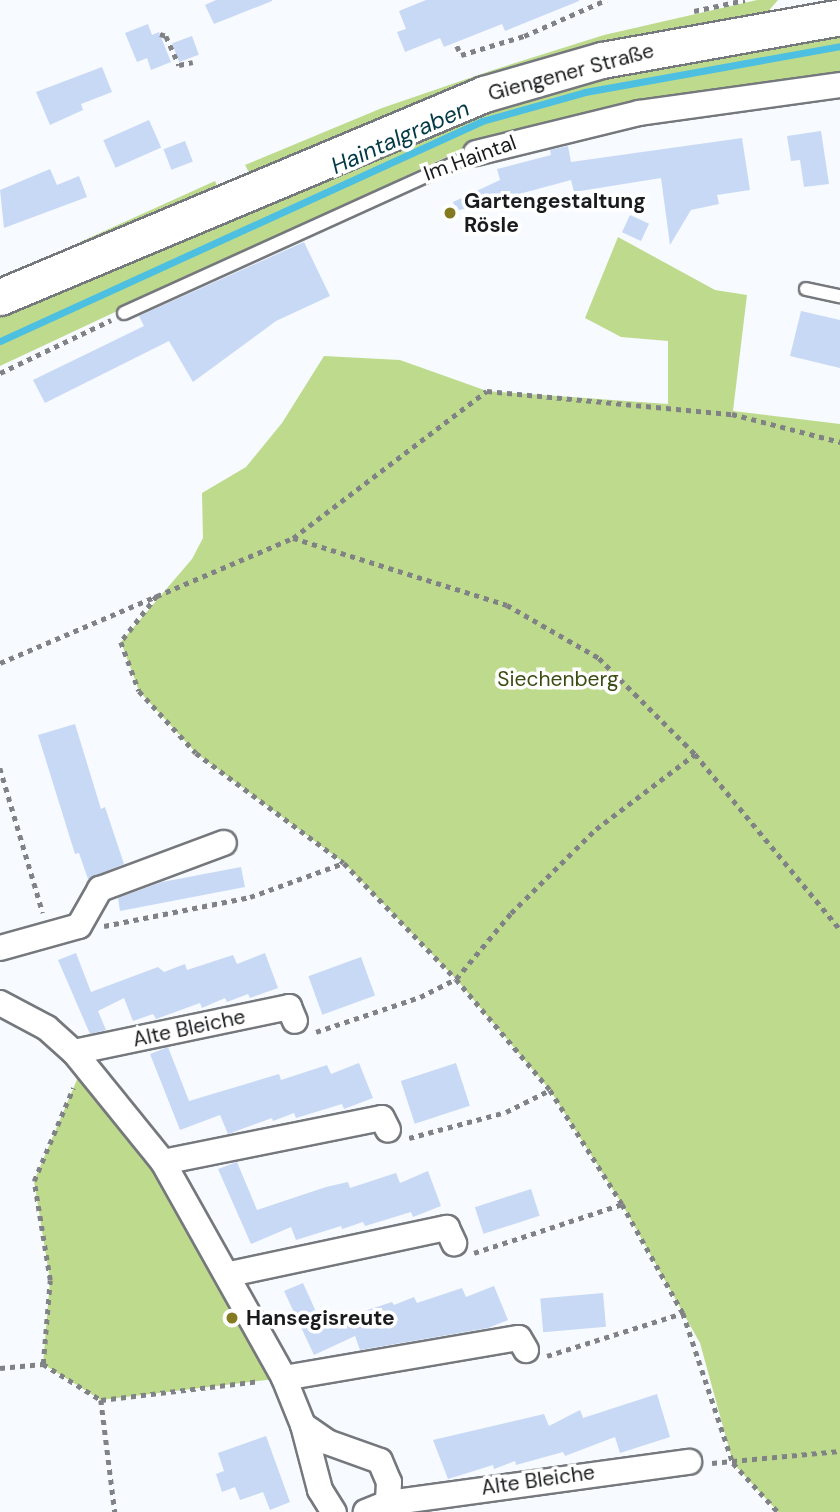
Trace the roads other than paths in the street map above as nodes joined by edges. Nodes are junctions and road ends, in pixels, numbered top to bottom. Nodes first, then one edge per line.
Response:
1 (820, 13) edge
2 (840, 85) edge
3 (476, 153) joint
4 (806, 289) dead end
5 (1, 293) edge
6 (840, 296) edge
7 (124, 313) road end
8 (224, 843) dead end
9 (0, 948) edge
10 (0, 1003) edge
11 (295, 1021) road end
12 (79, 1057) junction
13 (388, 1130) road end
14 (163, 1162) junction
15 (454, 1243) road end
16 (230, 1274) junction
17 (526, 1350) road end
18 (284, 1378) junction
19 (303, 1425) junction
20 (689, 1462) dead end
21 (377, 1508) edge
22 (334, 1512) edge

1 - 5 main road, Giengener Straße
2 - 3 street, Im Haintal
3 - 7 lane, Im Haintal
4 - 6 lane
8 - 9 street
10 - 12 street
11 - 12 street, Alte Bleiche
12 - 14 street
13 - 14 street
14 - 16 street
15 - 16 street
16 - 18 street
17 - 18 street
18 - 19 street
19 - 21 street, Alte Bleiche
19 - 22 street
20 - 21 street, Alte Bleiche

